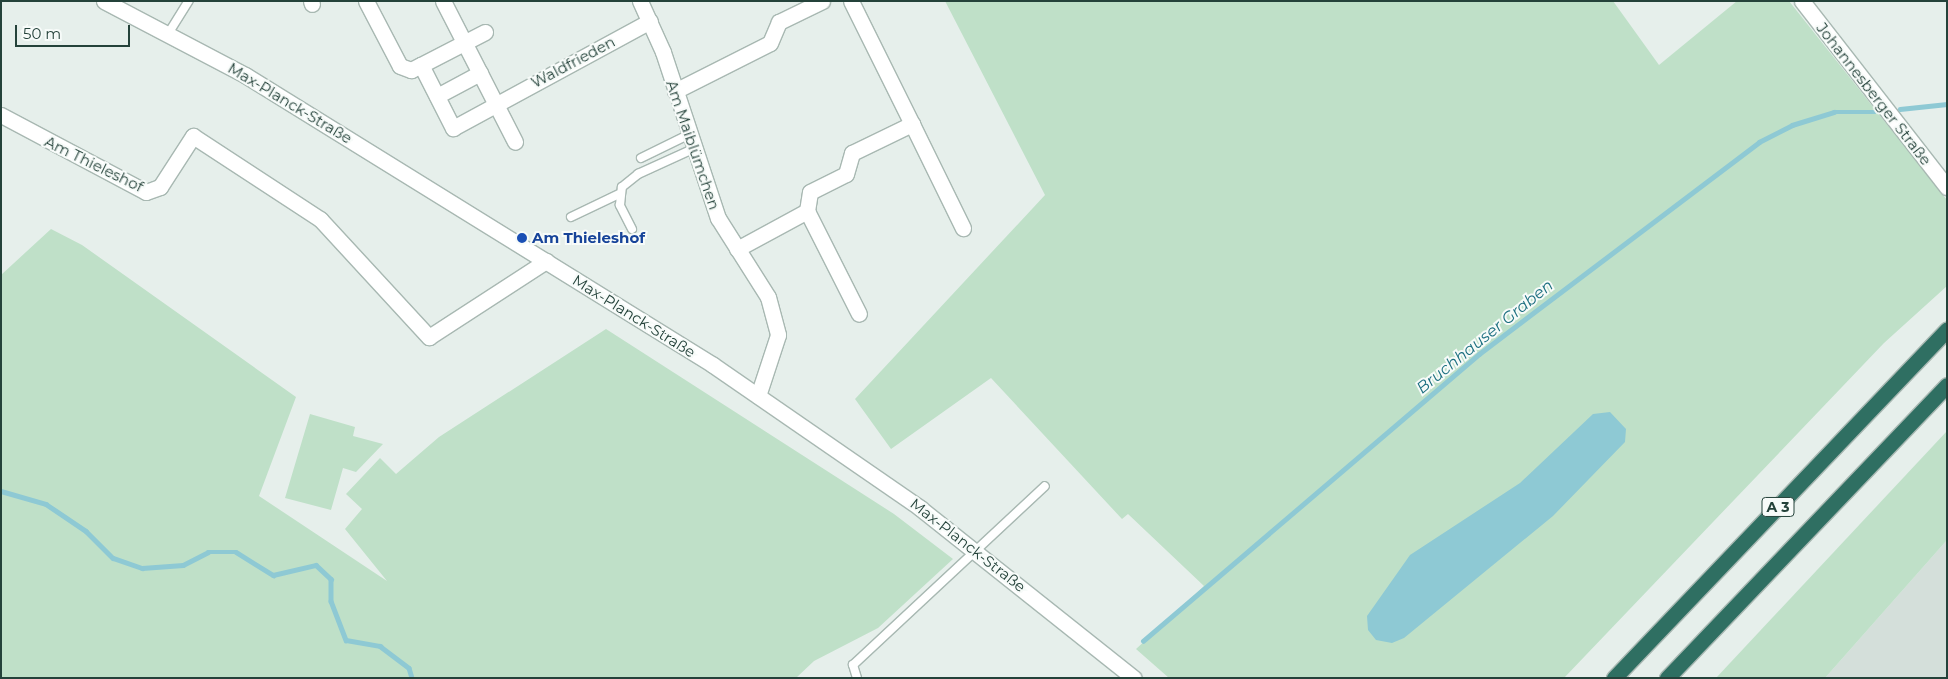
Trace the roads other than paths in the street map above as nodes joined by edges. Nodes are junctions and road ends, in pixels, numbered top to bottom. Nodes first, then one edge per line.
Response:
1 (104, 1) edge
2 (189, 1) edge
3 (366, 1) edge
4 (443, 1) edge
5 (640, 1) edge
6 (822, 1) edge
7 (851, 1) edge
8 (1802, 1) edge
9 (650, 21) junction
10 (484, 32) dead end
11 (168, 34) junction
12 (465, 42) junction
13 (421, 65) junction
14 (480, 73) junction
15 (675, 91) junction
16 (437, 96) junction
17 (496, 104) junction
18 (1, 116) edge
19 (912, 124) junction
20 (515, 142) dead end
21 (691, 142) junction
22 (641, 158) dead end
23 (1947, 187) edge
24 (619, 194) junction
25 (807, 211) junction
26 (571, 217) dead end
27 (963, 228) dead end
28 (632, 229) dead end
29 (737, 249) junction
30 (546, 261) junction
31 (859, 314) dead end
32 (1947, 330) edge
33 (1947, 385) edge
34 (758, 396) junction
35 (1045, 486) dead end
36 (977, 550) junction
37 (857, 678) edge
38 (1134, 678) edge
39 (1614, 678) edge
40 (1667, 678) edge

1 - 11 street, Max-Planck-Straße
2 - 11 lane
3 - 13 street
4 - 12 street
5 - 9 street, Am Maiblümchen
6 - 15 street
7 - 19 street
8 - 23 street, Johannesberger Straße
9 - 15 street, Am Maiblümchen
9 - 17 street, Waldfrieden
10 - 12 street
11 - 30 street, Max-Planck-Straße
12 - 13 street
12 - 14 street
13 - 16 street, Waldfrieden
14 - 16 street
14 - 17 street
15 - 21 street, Am Maiblümchen
16 - 17 street, Waldfrieden
17 - 20 street
18 - 30 street, Am Thieleshof
19 - 25 street
19 - 27 street
21 - 22 lane
21 - 24 lane
21 - 29 street, Am Maiblümchen
24 - 26 lane
24 - 28 lane
25 - 29 street
25 - 31 street
29 - 34 street, Am Maiblümchen
30 - 34 street, Max-Planck-Straße
32 - 39 highway, A 3
33 - 40 highway, A 3
34 - 36 street, Max-Planck-Straße
35 - 36 lane
36 - 37 lane
36 - 38 street, Max-Planck-Straße

